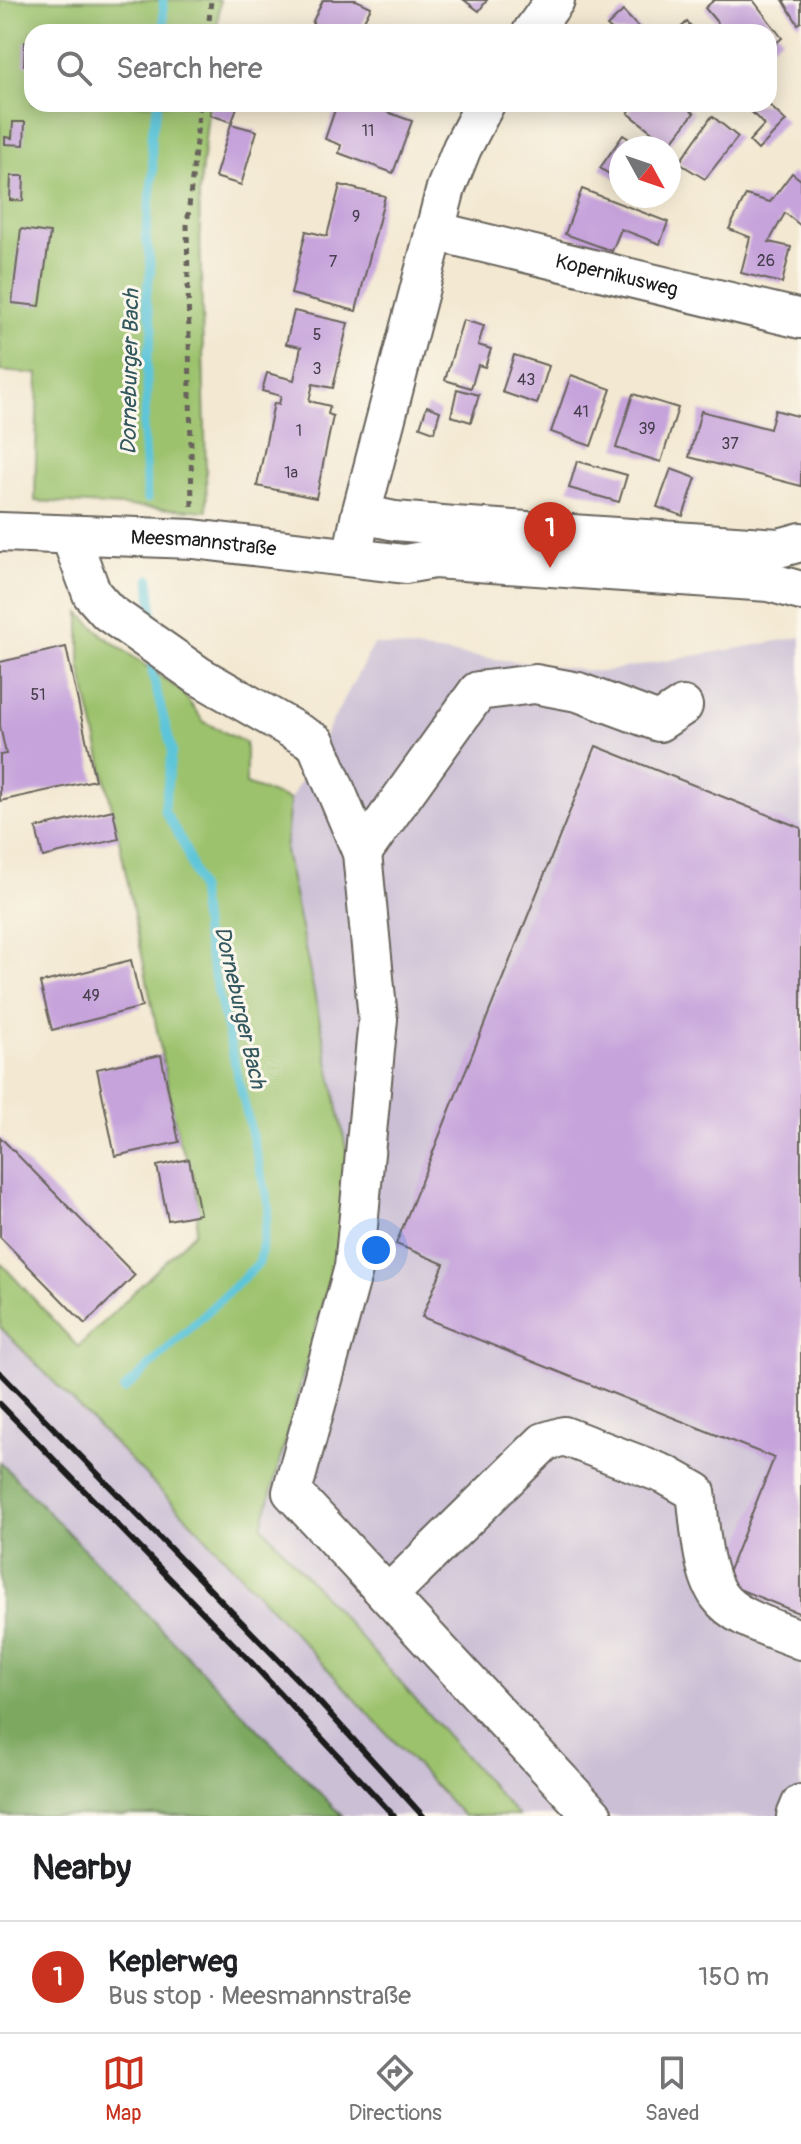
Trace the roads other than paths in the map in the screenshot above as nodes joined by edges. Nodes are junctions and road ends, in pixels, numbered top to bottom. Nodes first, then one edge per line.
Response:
1 (555, 0) edge
2 (538, 24) edge
3 (481, 112) edge
4 (434, 231) junction
5 (801, 319) edge
6 (361, 514) junction
7 (0, 532) edge
8 (70, 535) junction
9 (801, 542) edge
10 (352, 557) junction
11 (405, 564) junction
12 (683, 706) dead end
13 (362, 853) junction
14 (388, 1595) junction
15 (801, 1640) edge
16 (801, 1804) edge
17 (593, 1816) edge
18 (796, 1816) edge

1 - 2 street
3 - 4 street
4 - 5 street, Kopernikusweg
4 - 6 street
6 - 9 street
6 - 10 street
7 - 8 street, Meesmannstraße
8 - 10 street, Meesmannstraße
8 - 13 street
10 - 11 street, Meesmannstraße
11 - 11 street, Meesmannstraße
12 - 13 street
13 - 14 street
14 - 15 street
14 - 17 street
16 - 18 street

